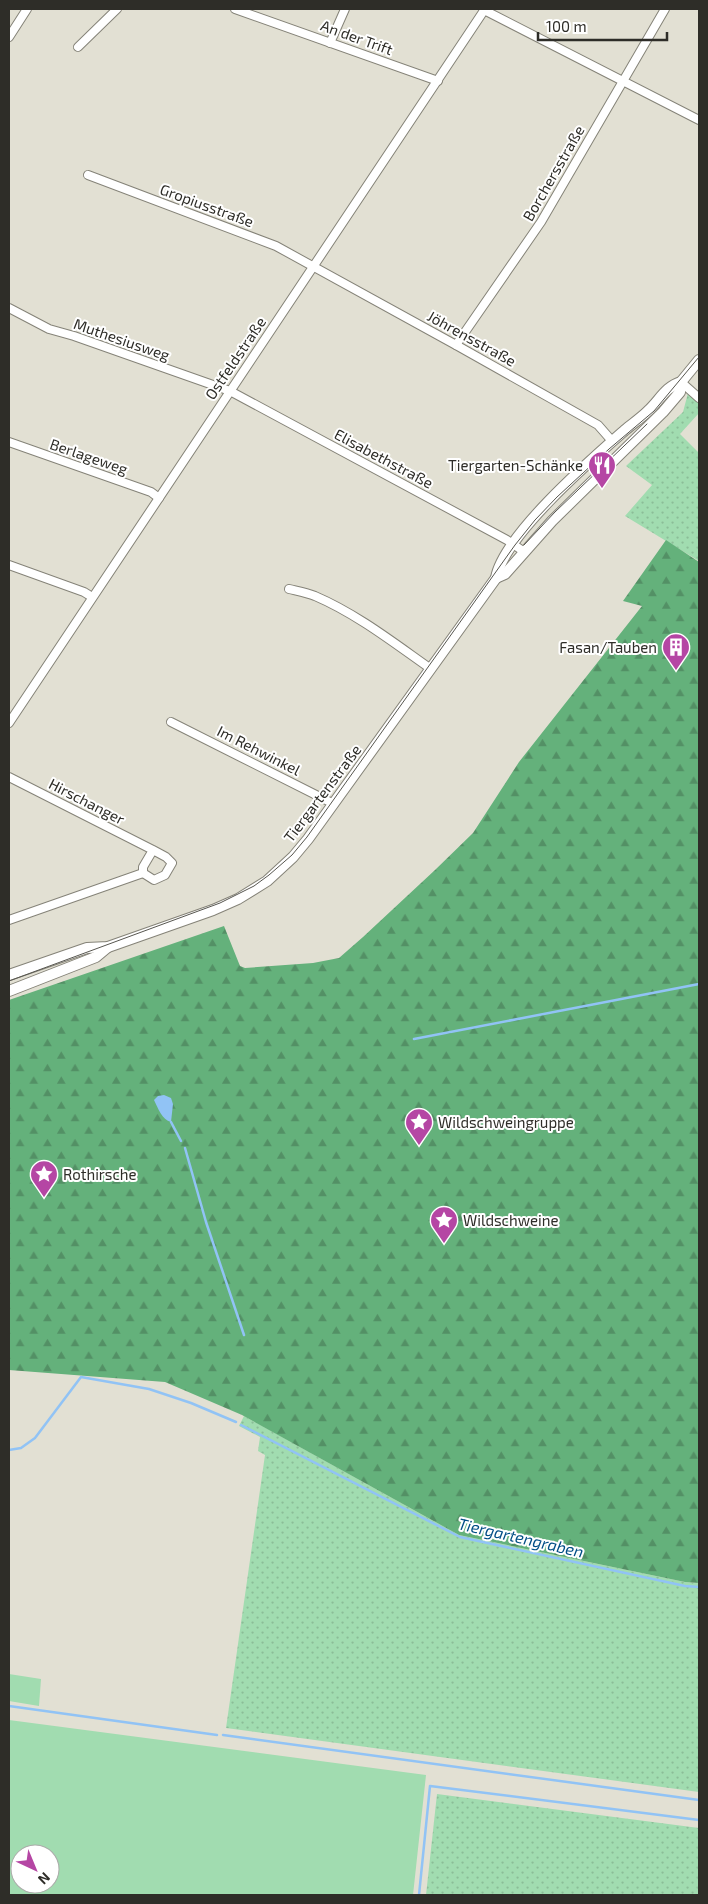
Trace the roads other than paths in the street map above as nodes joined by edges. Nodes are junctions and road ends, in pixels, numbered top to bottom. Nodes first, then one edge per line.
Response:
1 (27, 9) edge
2 (117, 9) edge
3 (237, 9) edge
4 (345, 9) edge
5 (665, 9) edge
6 (485, 10) edge
7 (9, 37) edge
8 (330, 43) junction
9 (78, 47) dead end
10 (623, 80) junction
11 (438, 81) junction
12 (699, 120) edge
13 (88, 175) dead end
14 (314, 266) junction
15 (9, 308) edge
16 (456, 345) junction
17 (699, 360) edge
18 (681, 382) junction
19 (230, 391) junction
20 (699, 398) edge
21 (9, 442) edge
22 (612, 442) junction
23 (159, 498) junction
24 (513, 544) junction
25 (523, 551) junction
26 (9, 564) edge
27 (496, 578) junction
28 (289, 589) dead end
29 (92, 597) junction
30 (431, 669) junction
31 (171, 722) dead end
32 (9, 723) edge
33 (9, 777) edge
34 (334, 804) junction
35 (153, 850) junction
36 (143, 873) junction
37 (9, 920) edge
38 (108, 947) junction
39 (9, 975) edge
40 (9, 991) edge

1 - 7 street
2 - 9 street
3 - 8 street, An der Trift
4 - 8 street
5 - 10 street, Borchersstraße
6 - 10 street
6 - 11 street, Ostfeldstraße
8 - 11 street, An der Trift
10 - 12 street
10 - 16 street, Borchersstraße
11 - 14 street, Ostfeldstraße
13 - 14 street, Gropiusstraße
14 - 16 street, Jöhrensstraße
14 - 19 street, Ostfeldstraße
15 - 19 street, Muthesiusweg
16 - 22 street, Jöhrensstraße
17 - 18 main road, Tiergartenstraße
18 - 20 street
18 - 22 main road, Tiergartenstraße
18 - 25 main road, Tiergartenstraße
19 - 23 street, Ostfeldstraße
19 - 24 street, Elisabethstraße
21 - 23 street, Berlageweg
22 - 24 main road, Tiergartenstraße
23 - 29 street, Ostfeldstraße
24 - 25 street, Elisabethstraße
24 - 27 main road, Tiergartenstraße
25 - 27 main road, Tiergartenstraße
26 - 29 street
27 - 30 main road, Tiergartenstraße
28 - 30 street
29 - 32 street, Ostfeldstraße
30 - 34 main road, Tiergartenstraße
31 - 34 street, Im Rehwinkel
33 - 35 street, Hirschanger
34 - 38 main road, Tiergartenstraße
35 - 36 street
35 - 36 street, Hirschanger
36 - 37 street, Hirschanger
38 - 39 main road, Tiergartenstraße
38 - 40 main road, Tiergartenstraße

